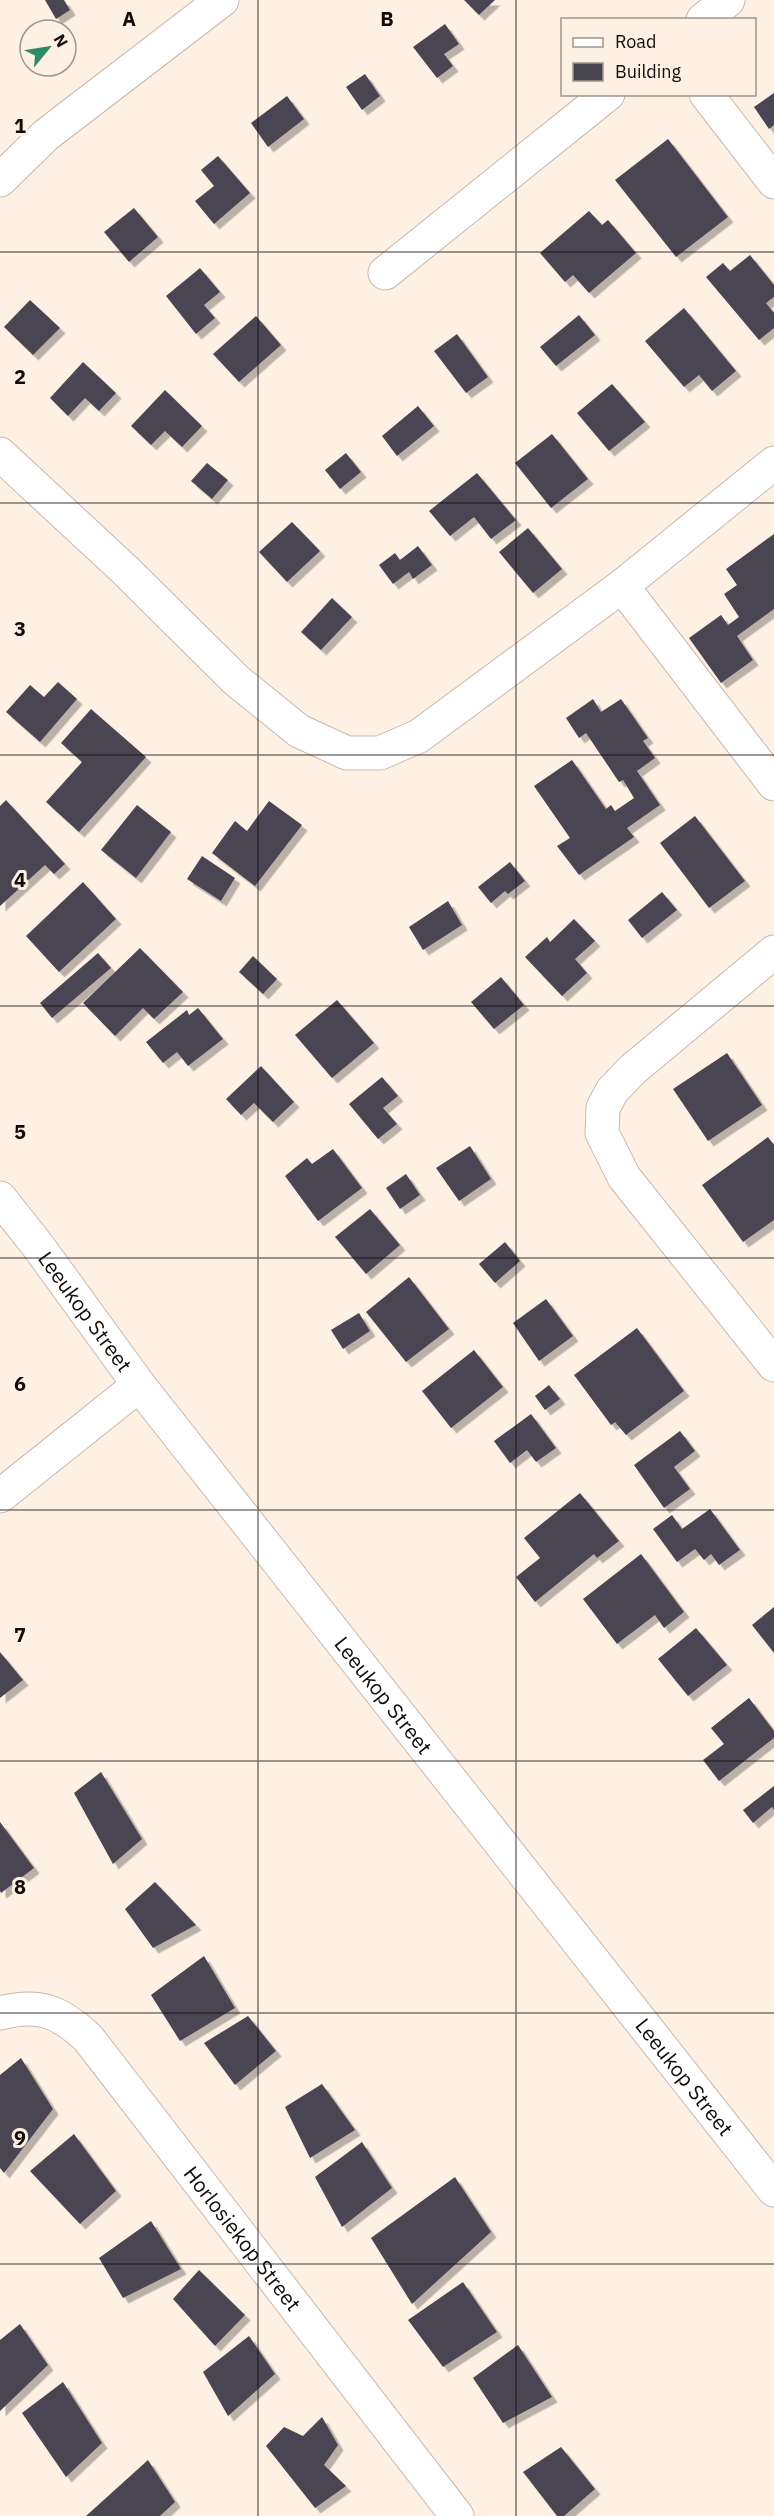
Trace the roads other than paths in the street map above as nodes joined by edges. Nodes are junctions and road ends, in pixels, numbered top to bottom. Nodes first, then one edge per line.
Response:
1 (222, 0) edge
2 (728, 0) edge
3 (706, 18) edge
4 (606, 96) edge
5 (708, 96) edge
6 (0, 180) edge
7 (774, 182) edge
8 (385, 273) dead end
9 (0, 454) edge
10 (774, 463) edge
11 (622, 586) junction
12 (774, 784) edge
13 (774, 952) edge
14 (0, 1198) edge
15 (774, 1365) edge
16 (139, 1385) junction
17 (0, 1496) edge
18 (0, 2013) edge
19 (774, 2190) edge
20 (457, 2516) edge

1 - 6 street
2 - 3 street
4 - 8 street
5 - 7 street
9 - 11 street
10 - 11 street
11 - 12 street
13 - 15 street
14 - 16 street, Leeukop Street
16 - 17 street
16 - 19 street, Leeukop Street
18 - 20 street, Horlosiekop Street

